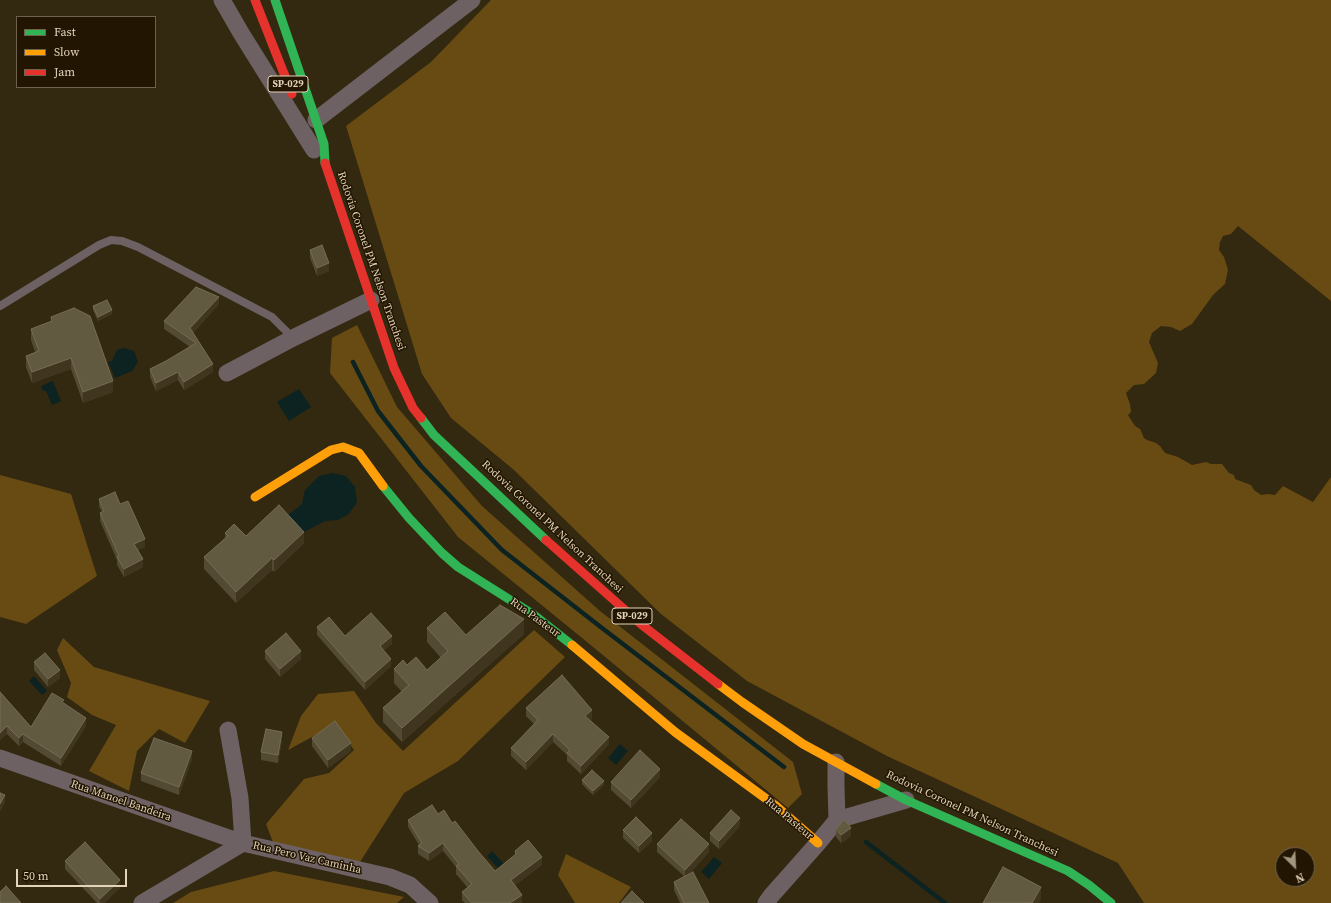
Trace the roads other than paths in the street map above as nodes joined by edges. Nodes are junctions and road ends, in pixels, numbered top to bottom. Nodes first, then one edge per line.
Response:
1 (222, 0) edge
2 (255, 0) edge
3 (275, 0) edge
4 (472, 0) edge
5 (316, 120) junction
6 (314, 150) junction
7 (326, 166) junction
8 (371, 300) junction
9 (0, 306) edge
10 (293, 338) junction
11 (227, 373) dead end
12 (255, 497) dead end
13 (228, 730) dead end
14 (0, 758) edge
15 (836, 762) junction
16 (906, 800) junction
17 (837, 820) junction
18 (818, 843) junction
19 (243, 844) junction
20 (142, 903) edge
21 (430, 903) edge
22 (766, 903) edge
23 (1111, 903) edge

1 - 6 street
2 - 6 main road, Rodovia Coronel PM Nelson Tranchesi / SP-029
3 - 5 main road, Rodovia Coronel PM Nelson Tranchesi / SP-029
4 - 5 street
5 - 7 main road, Rodovia Coronel PM Nelson Tranchesi / SP-029
6 - 7 main road, Rodovia Coronel PM Nelson Tranchesi / SP-029
7 - 8 main road, Rodovia Coronel PM Nelson Tranchesi / SP-029
8 - 10 street
8 - 15 main road, Rodovia Coronel PM Nelson Tranchesi / SP-029
9 - 10 lane
10 - 11 street
12 - 18 main road, Rua Pasteur
13 - 19 street, Rua Pero Vaz Caminha
14 - 19 street, Rua Manoel Bandeira
15 - 16 main road, Rodovia Coronel PM Nelson Tranchesi / SP-029
15 - 17 street
16 - 17 street
16 - 23 main road, Rodovia Coronel PM Nelson Tranchesi / SP-029
17 - 18 street, Rua Pasteur
18 - 22 street, Rua Pasteur
19 - 20 street
19 - 21 street, Rua Pero Vaz Caminha

